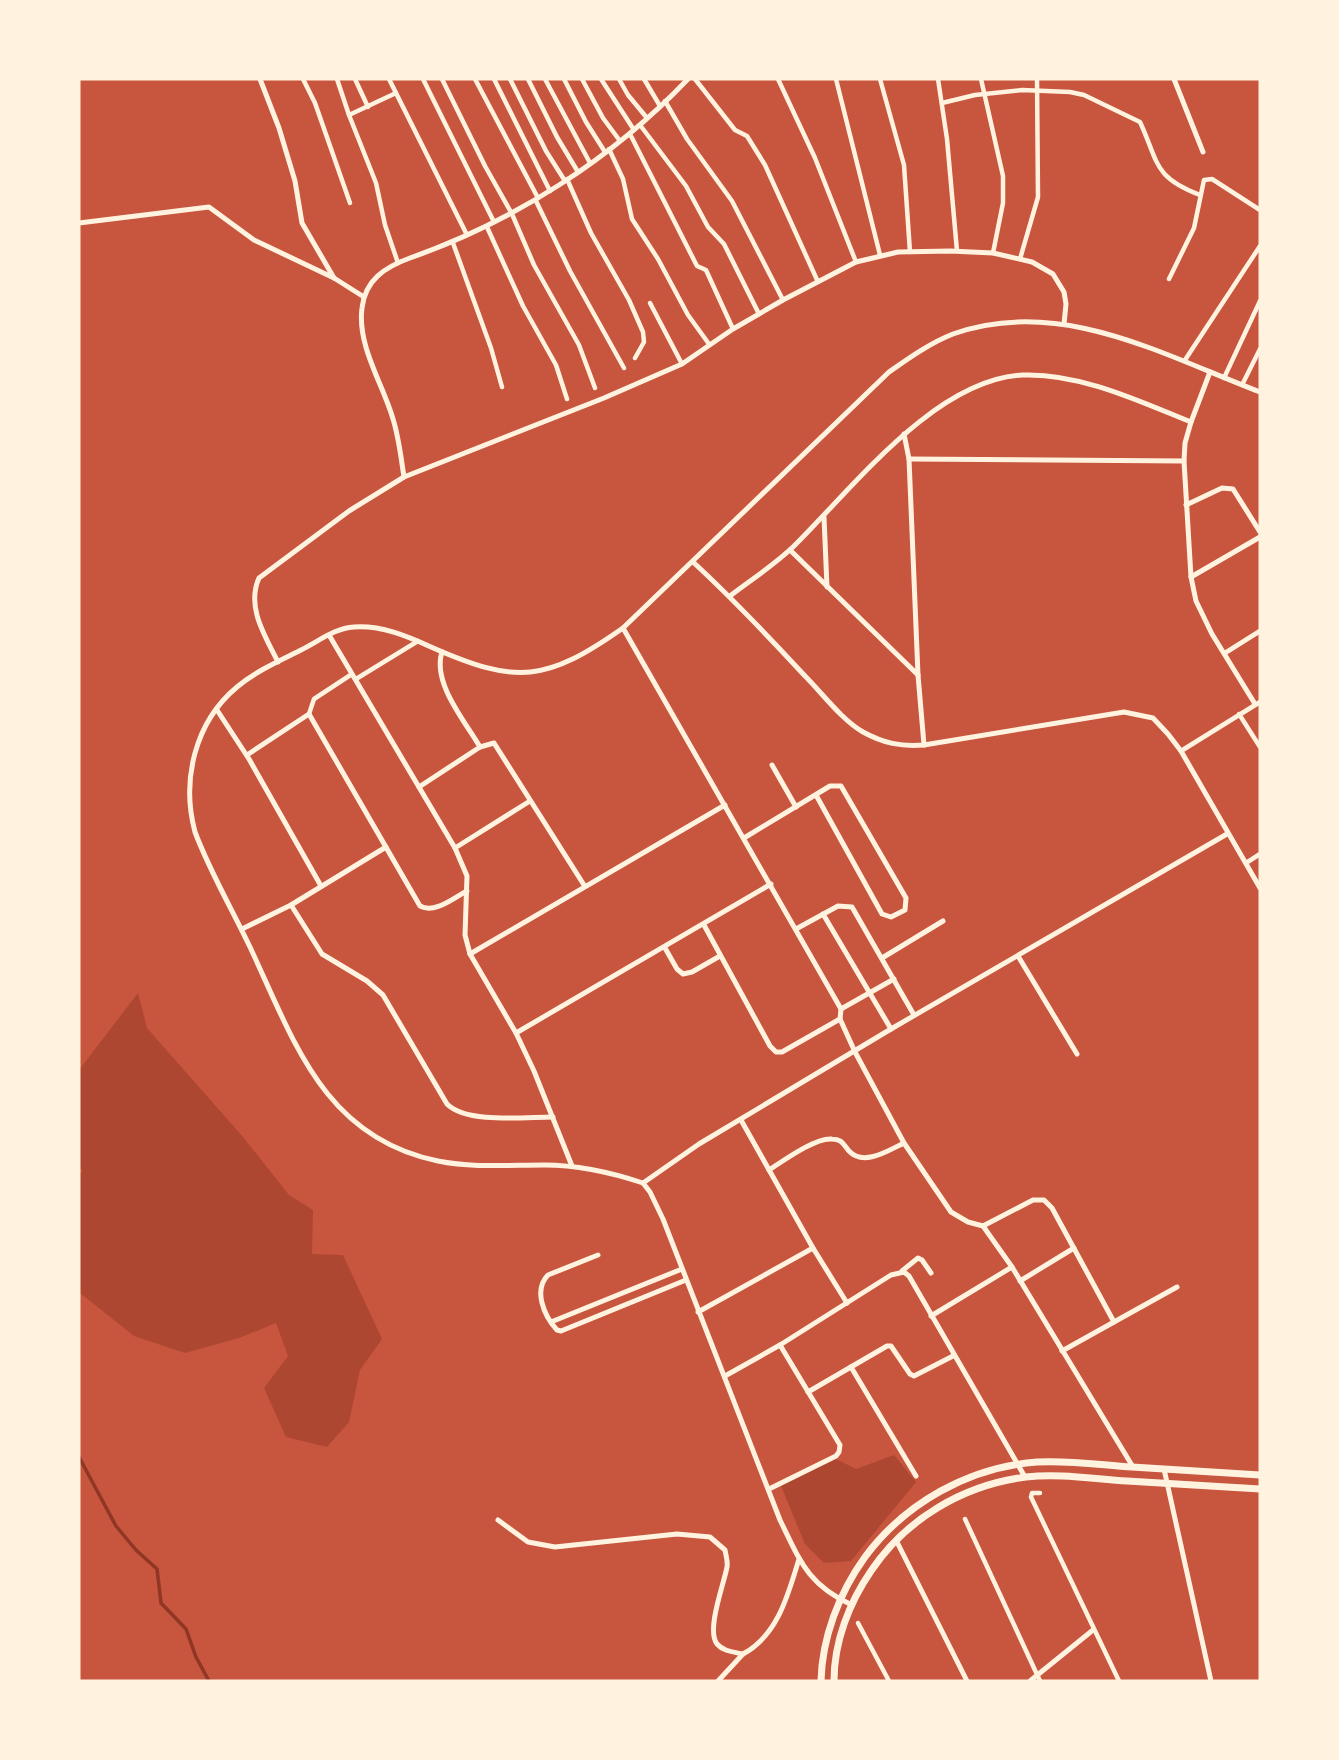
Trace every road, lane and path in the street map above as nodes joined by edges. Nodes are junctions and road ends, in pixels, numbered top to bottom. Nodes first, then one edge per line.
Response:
1 (260, 79) edge
2 (303, 79) edge
3 (337, 79) edge
4 (355, 79) edge
5 (389, 79) edge
6 (423, 79) edge
7 (442, 79) edge
8 (475, 79) edge
9 (494, 79) edge
10 (510, 79) edge
11 (528, 79) edge
12 (545, 79) edge
13 (564, 79) edge
14 (582, 79) edge
15 (601, 79) edge
16 (619, 79) edge
17 (644, 79) edge
18 (688, 79) edge
19 (695, 79) edge
20 (778, 79) edge
21 (836, 79) edge
22 (880, 79) edge
23 (938, 79) edge
24 (981, 79) edge
25 (1037, 79) edge
26 (1174, 79) edge
27 (1037, 90) junction
28 (397, 93) junction
29 (984, 94) junction
30 (942, 103) junction
31 (663, 104) junction
32 (368, 107) junction
33 (349, 115) junction
34 (648, 118) junction
35 (640, 125) junction
36 (632, 132) junction
37 (620, 141) junction
38 (607, 150) junction
39 (1203, 152) dead end
40 (590, 163) junction
41 (578, 172) junction
42 (566, 180) junction
43 (550, 191) junction
44 (1200, 195) junction
45 (537, 200) junction
46 (350, 203) dead end
47 (1260, 210) edge
48 (512, 214) junction
49 (79, 223) edge
50 (495, 223) junction
51 (487, 227) junction
52 (468, 236) junction
53 (453, 243) junction
54 (1260, 246) edge
55 (957, 251) junction
56 (910, 252) junction
57 (992, 253) junction
58 (880, 255) junction
59 (1020, 259) junction
60 (398, 262) junction
61 (856, 262) junction
62 (334, 278) junction
63 (1169, 279) dead end
64 (818, 282) junction
65 (364, 297) junction
66 (783, 300) junction
67 (1260, 301) edge
68 (650, 303) dead end
69 (759, 314) junction
70 (1064, 324) junction
71 (733, 329) junction
72 (709, 344) junction
73 (1260, 349) edge
74 (635, 358) dead end
75 (1185, 360) junction
76 (682, 364) junction
77 (624, 368) dead end
78 (1210, 372) junction
79 (1224, 378) junction
80 (1242, 385) junction
81 (502, 387) dead end
82 (595, 388) dead end
83 (1260, 392) edge
84 (568, 399) dead end
85 (1191, 422) junction
86 (904, 434) junction
87 (909, 459) junction
88 (1184, 461) junction
89 (404, 477) junction
90 (1186, 505) junction
91 (824, 516) junction
92 (1260, 532) edge
93 (1260, 537) edge
94 (790, 550) junction
95 (693, 562) junction
96 (1191, 577) junction
97 (827, 587) junction
98 (730, 596) junction
99 (622, 628) junction
100 (1260, 631) edge
101 (329, 635) junction
102 (418, 641) junction
103 (442, 652) junction
104 (1224, 653) junction
105 (278, 662) junction
106 (354, 676) junction
107 (918, 676) junction
108 (1258, 703) edge
109 (217, 710) junction
110 (309, 714) junction
111 (1239, 714) junction
112 (924, 745) junction
113 (481, 747) junction
114 (1260, 747) edge
115 (1181, 751) junction
116 (247, 755) junction
117 (772, 765) dead end
118 (419, 787) junction
119 (816, 795) junction
120 (530, 801) junction
121 (725, 805) junction
122 (796, 807) junction
123 (1227, 834) junction
124 (744, 838) junction
125 (386, 848) junction
126 (455, 848) junction
127 (1260, 854) edge
128 (1246, 863) junction
129 (771, 884) junction
130 (584, 885) junction
131 (321, 886) junction
132 (1260, 888) edge
133 (467, 891) junction
134 (290, 905) junction
135 (823, 914) junction
136 (943, 921) dead end
137 (704, 925) junction
138 (242, 929) junction
139 (796, 929) junction
140 (664, 948) junction
141 (470, 954) junction
142 (720, 956) junction
143 (1018, 956) junction
144 (882, 958) junction
145 (894, 979) junction
146 (869, 993) junction
147 (841, 1009) junction
148 (914, 1016) junction
149 (840, 1019) junction
150 (891, 1029) junction
151 (516, 1033) junction
152 (855, 1052) junction
153 (1077, 1054) dead end
154 (553, 1117) junction
155 (741, 1120) junction
156 (904, 1143) junction
157 (572, 1166) junction
158 (769, 1170) junction
159 (643, 1183) junction
160 (983, 1226) junction
161 (813, 1248) junction
162 (1074, 1248) junction
163 (598, 1255) dead end
164 (1012, 1267) junction
165 (682, 1269) junction
166 (902, 1271) junction
167 (931, 1273) dead end
168 (686, 1280) junction
169 (1020, 1281) junction
170 (1177, 1287) dead end
171 (847, 1303) junction
172 (698, 1312) junction
173 (931, 1317) junction
174 (551, 1322) junction
175 (1114, 1322) junction
176 (779, 1345) junction
177 (1062, 1351) junction
178 (953, 1356) junction
179 (851, 1367) junction
180 (725, 1376) junction
181 (808, 1392) junction
182 (1017, 1465) junction
183 (1133, 1467) junction
184 (1164, 1469) junction
185 (1260, 1475) edge
186 (916, 1476) dead end
187 (1025, 1477) junction
188 (1166, 1483) junction
189 (769, 1489) junction
190 (1260, 1489) edge
191 (1040, 1493) dead end
192 (965, 1518) dead end
193 (498, 1520) dead end
194 (896, 1540) junction
195 (799, 1559) junction
196 (840, 1600) junction
197 (852, 1605) junction
198 (858, 1623) dead end
199 (1093, 1630) junction
200 (743, 1654) junction
201 (1039, 1679) edge
202 (718, 1681) edge
203 (821, 1681) edge
204 (834, 1681) edge
205 (889, 1681) edge
206 (967, 1681) edge
207 (1030, 1681) edge
208 (1119, 1681) edge
209 (1211, 1681) edge

1 - 62 street
2 - 46 street
3 - 33 street
4 - 32 street
5 - 28 street
6 - 50 street
7 - 48 street
8 - 45 street
9 - 43 street
10 - 42 street
11 - 41 street
12 - 40 street
13 - 38 street
14 - 37 street
15 - 36 street
16 - 34 street
17 - 31 street
18 - 31 street
19 - 64 street
20 - 61 street
21 - 58 street
22 - 56 street
23 - 30 street
24 - 29 street
25 - 27 street
26 - 39 street
27 - 29 street
27 - 44 street
27 - 59 street
28 - 32 street
28 - 52 street
29 - 30 street
29 - 57 street
30 - 55 street
31 - 34 street
31 - 66 street
32 - 33 street
33 - 60 street
34 - 35 street
35 - 36 street
35 - 69 street
36 - 37 street
36 - 71 street
37 - 38 street
38 - 40 street
38 - 72 street
40 - 41 street
41 - 42 street
42 - 43 street
42 - 74 street
43 - 45 street
44 - 47 street
44 - 63 street
45 - 48 street
45 - 77 street
48 - 50 street
48 - 82 street
49 - 62 street
50 - 51 street
51 - 52 street
51 - 84 street
52 - 53 street
53 - 60 street
53 - 81 street
54 - 75 street
55 - 56 street
55 - 57 street
56 - 58 street
57 - 59 street
58 - 61 street
59 - 70 street
60 - 65 street
61 - 64 street
62 - 65 street
64 - 66 street
65 - 89 street
66 - 69 street
67 - 79 street
68 - 76 street
69 - 71 street
70 - 75 street
70 - 95 street
71 - 72 street
72 - 76 street
73 - 80 street
75 - 78 street
76 - 89 street
78 - 79 street
78 - 85 street
79 - 80 street
80 - 83 street
85 - 86 street
85 - 88 street
86 - 87 street
86 - 91 street
87 - 88 street
87 - 107 street
88 - 90 street
89 - 105 street
90 - 92 street
90 - 96 street
91 - 94 street
91 - 97 street
93 - 96 street
94 - 97 street
94 - 98 street
95 - 98 street
95 - 99 street
96 - 104 street
97 - 107 street
98 - 112 street
99 - 103 street
99 - 121 street
100 - 104 street
101 - 102 street
101 - 105 street
101 - 106 street
102 - 103 street
102 - 106 street
103 - 113 street
104 - 108 street
105 - 109 street
106 - 110 street
106 - 118 street
107 - 112 street
108 - 111 street
109 - 116 street
109 - 138 street
110 - 116 street
110 - 125 street
111 - 114 street
111 - 115 street
112 - 115 street
113 - 118 street
113 - 120 street
115 - 123 street
116 - 131 street
117 - 122 street
118 - 126 street
119 - 119 street
119 - 122 street
120 - 126 street
120 - 130 street
121 - 124 street
121 - 130 street
122 - 124 street
123 - 128 street
123 - 143 street
124 - 129 street
125 - 131 street
125 - 133 street
126 - 133 street
127 - 128 street
128 - 132 street
129 - 137 street
129 - 139 street
130 - 141 street
131 - 134 street
133 - 141 street
134 - 138 street
134 - 154 street
135 - 139 street
135 - 144 street
135 - 146 street
136 - 144 street
137 - 140 street
137 - 142 street
138 - 157 street
139 - 147 street
140 - 142 street
140 - 151 street
141 - 151 street
142 - 149 street
143 - 148 street
143 - 153 street
144 - 145 street
145 - 146 street
145 - 148 street
146 - 147 street
146 - 150 street
147 - 149 street
148 - 150 street
149 - 152 street
150 - 152 street
151 - 154 street
152 - 155 street
152 - 156 street
154 - 157 street
155 - 158 street
155 - 159 street
156 - 158 street
156 - 160 street
157 - 159 street
158 - 161 street
159 - 165 street
160 - 162 street
160 - 164 street
161 - 171 street
161 - 172 street
162 - 169 street
162 - 175 street
163 - 174 street
164 - 169 street
164 - 173 street
165 - 168 street
165 - 174 street
166 - 167 street
166 - 171 street
166 - 173 street
168 - 172 street
168 - 174 street
169 - 177 street
170 - 175 street
171 - 176 street
172 - 180 street
173 - 178 street
175 - 177 street
176 - 180 street
176 - 181 street
177 - 183 street
178 - 179 street
178 - 182 street
179 - 181 street
179 - 186 street
180 - 189 street
181 - 189 street
182 - 183 street
182 - 187 street
182 - 196 street
183 - 184 street
184 - 185 street
184 - 188 street
187 - 188 street
187 - 194 street
188 - 190 street
188 - 209 street
189 - 195 street
191 - 199 street
192 - 201 street
193 - 200 street
194 - 197 street
194 - 206 street
195 - 196 street
195 - 200 street
196 - 197 street
196 - 203 street
197 - 204 street
198 - 205 street
199 - 201 street
199 - 208 street
200 - 202 street
201 - 207 street

